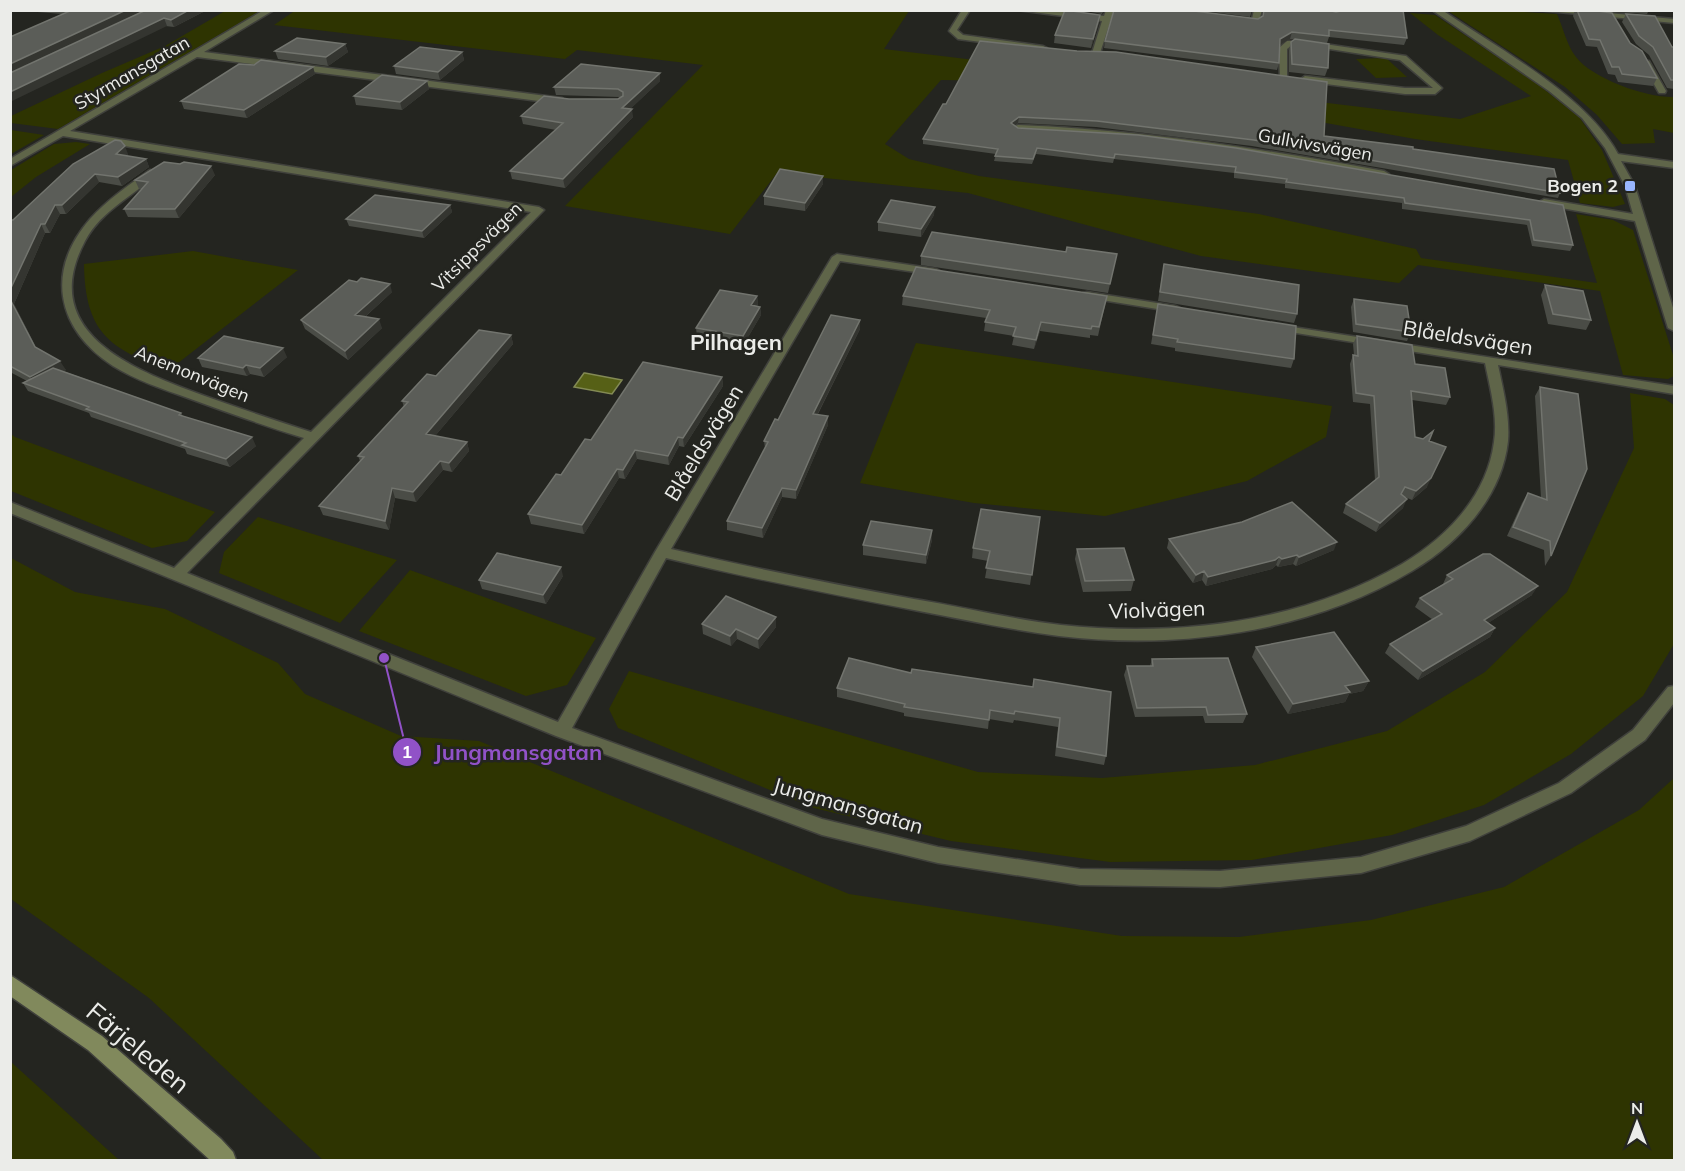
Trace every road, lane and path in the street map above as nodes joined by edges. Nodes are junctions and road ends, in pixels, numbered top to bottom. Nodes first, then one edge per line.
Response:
1 (270, 10) edge
2 (966, 10) edge
3 (1021, 10) edge
4 (1110, 10) edge
5 (1258, 10) edge
6 (1436, 10) edge
7 (1541, 10) edge
8 (1612, 14) edge
9 (1106, 19) junction
10 (1232, 20) edge
11 (1674, 21) edge
12 (1620, 27) edge
13 (1054, 49) edge
14 (1096, 53) edge
15 (196, 54) junction
16 (1643, 56) edge
17 (1272, 75) edge
18 (1283, 77) junction
19 (1662, 92) dead end
20 (570, 102) edge
21 (1018, 128) edge
22 (63, 133) junction
23 (182, 154) junction
24 (1616, 157) junction
25 (10, 163) edge
26 (1674, 165) edge
27 (1397, 176) edge
28 (1534, 201) edge
29 (1639, 218) junction
30 (954, 275) edge
31 (1071, 293) edge
32 (1188, 311) edge
33 (1269, 325) edge
34 (1674, 328) edge
35 (1491, 362) junction
36 (1674, 390) edge
37 (314, 437) junction
38 (10, 507) edge
39 (662, 552) junction
40 (177, 574) junction
41 (1674, 692) edge
42 (562, 731) junction
43 (10, 984) edge
44 (225, 1161) edge

1 - 15 street, Styrmansgatan
2 - 13 street
3 - 9 street
4 - 9 street
5 - 10 street
6 - 24 street
7 - 8 street
8 - 11 street
8 - 12 street
9 - 14 street
15 - 20 street
15 - 22 street, Styrmansgatan
16 - 19 street
17 - 18 street
18 - 18 street
21 - 27 street, Gullvivsvägen
22 - 23 street, Vitsippsvägen
22 - 25 street, Styrmansgatan
23 - 37 street, Anemonvägen
23 - 37 street, Vitsippsvägen
24 - 26 street
24 - 29 street
28 - 29 street
29 - 34 street
30 - 39 street, Blåeldsvägen
31 - 32 street
33 - 35 street, Blåeldsvägen
35 - 36 street, Blåeldsvägen
35 - 39 street, Violvägen
37 - 40 street, Vitsippsvägen
38 - 40 street, Jungmansgatan
39 - 42 street, Blåeldsvägen
40 - 42 street, Jungmansgatan
41 - 42 street, Jungmansgatan
43 - 44 main road, Färjeleden

